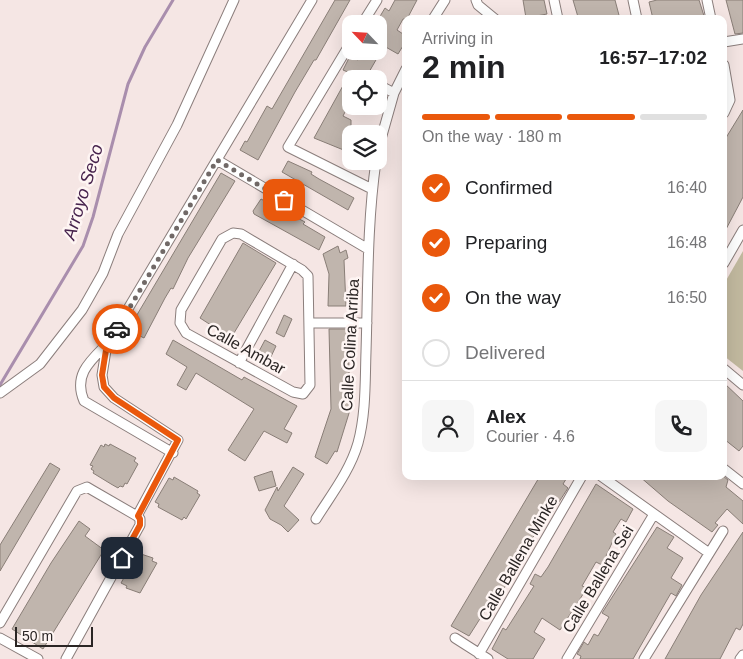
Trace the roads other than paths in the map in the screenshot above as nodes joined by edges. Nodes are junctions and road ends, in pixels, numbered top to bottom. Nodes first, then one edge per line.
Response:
1 (234, 0) edge
2 (312, 0) edge
3 (376, 0) edge
4 (445, 0) edge
5 (476, 0) edge
6 (554, 0) edge
7 (633, 0) edge
8 (707, 0) edge
9 (367, 15) edge
10 (436, 15) edge
11 (490, 15) edge
12 (557, 15) edge
13 (636, 15) edge
14 (710, 15) edge
15 (743, 39) edge
16 (727, 42) edge
17 (342, 57) edge
18 (402, 77) edge
19 (727, 82) edge
20 (387, 89) edge
21 (394, 93) junction
22 (727, 106) edge
23 (385, 125) edge
24 (217, 160) junction
25 (375, 170) edge
26 (372, 189) junction
27 (743, 230) edge
28 (368, 249) junction
29 (727, 258) edge
30 (293, 264) junction
31 (310, 323) junction
32 (367, 323) junction
33 (107, 344) junction
34 (239, 362) junction
35 (727, 372) edge
36 (743, 385) edge
37 (0, 393) edge
38 (173, 453) junction
39 (727, 471) edge
40 (580, 480) edge
41 (606, 480) edge
42 (743, 484) edge
43 (654, 514) junction
44 (138, 516) junction
45 (316, 519) dead end
46 (723, 531) dead end
47 (709, 553) junction
48 (0, 623) edge
49 (0, 638) edge
50 (455, 638) dead end
51 (743, 655) edge
52 (484, 657) edge
53 (38, 659) edge
54 (66, 659) edge
55 (567, 659) edge
56 (644, 659) edge
57 (740, 659) edge

1 - 37 street
2 - 24 street
3 - 9 street
4 - 10 street
5 - 11 street
6 - 12 street
7 - 13 street
8 - 14 street
15 - 16 street
17 - 26 street
18 - 21 street
19 - 22 street
20 - 21 street
21 - 23 street
24 - 28 street
24 - 33 street
25 - 26 street, Calle Colina Arriba
26 - 28 street, Calle Colina Arriba
27 - 29 street
28 - 32 street, Calle Colina Arriba
30 - 31 street
30 - 34 street
30 - 34 street, Calle Ambar
31 - 32 street
31 - 34 street, Calle Ambar
32 - 45 street, Calle Colina Arriba
33 - 38 street
33 - 38 street
35 - 36 street
38 - 44 street
39 - 42 street
40 - 52 street, Calle Ballena Minke
41 - 43 street
43 - 47 street
43 - 55 street, Calle Ballena Sei
44 - 48 street
44 - 54 street
46 - 47 street
47 - 56 street
49 - 53 street
50 - 52 street
51 - 57 street

